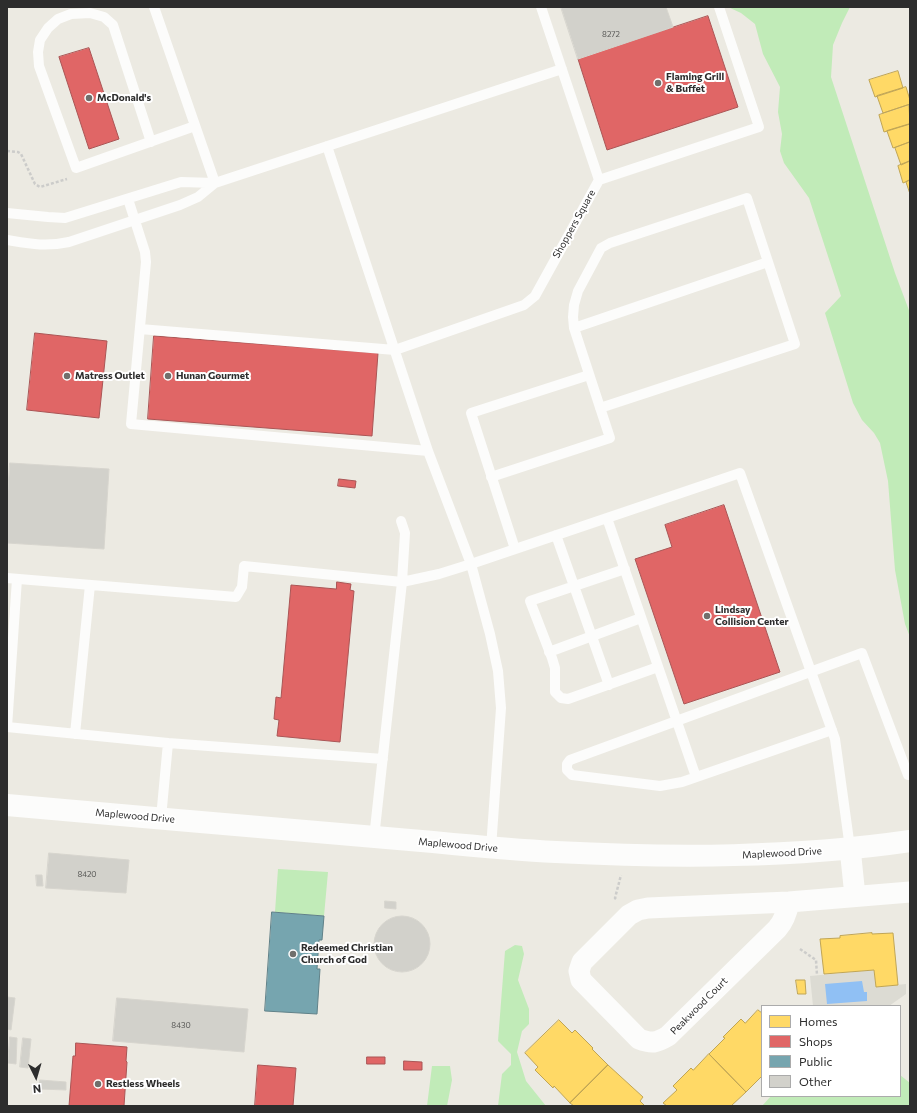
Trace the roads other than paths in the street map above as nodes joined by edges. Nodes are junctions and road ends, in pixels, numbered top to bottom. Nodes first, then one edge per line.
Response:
1 (154, 7) edge
2 (541, 7) edge
3 (719, 7) edge
4 (98, 11) edge
5 (562, 70) junction
6 (195, 126) junction
7 (151, 142) junction
8 (327, 146) junction
9 (599, 180) junction
10 (215, 183) junction
11 (128, 199) junction
12 (7, 213) edge
13 (134, 221) junction
14 (7, 240) edge
15 (768, 262) junction
16 (574, 328) junction
17 (140, 329) junction
18 (394, 350) junction
19 (589, 375) junction
20 (600, 408) junction
21 (428, 450) junction
22 (492, 477) junction
23 (607, 518) junction
24 (401, 521) dead end
25 (556, 535) junction
26 (514, 549) junction
27 (471, 564) junction
28 (625, 569) junction
29 (12, 578) edge
30 (402, 582) junction
31 (90, 585) junction
32 (574, 586) junction
33 (641, 618) junction
34 (592, 636) junction
35 (549, 652) junction
36 (658, 667) junction
37 (811, 672) junction
38 (609, 685) junction
39 (677, 721) junction
40 (832, 730) junction
41 (76, 734) junction
42 (168, 743) junction
43 (383, 759) junction
44 (908, 775) dead end
45 (696, 777) junction
46 (7, 805) edge
47 (161, 818) junction
48 (374, 838) junction
49 (910, 841) edge
50 (491, 848) junction
51 (850, 848) junction
52 (908, 894) edge
53 (855, 896) junction
54 (789, 902) junction

1 - 6 lane
2 - 5 lane, Shoppers Square
3 - 9 lane
4 - 7 lane
4 - 7 lane
5 - 8 lane
5 - 9 lane, Shoppers Square
6 - 7 lane
6 - 10 lane
8 - 10 lane
8 - 18 lane
9 - 18 lane, Shoppers Square
10 - 11 lane
10 - 13 lane
11 - 12 lane
11 - 13 lane
13 - 14 lane
13 - 17 lane
15 - 16 lane
15 - 16 lane
15 - 20 lane
16 - 19 lane
17 - 18 lane
17 - 21 lane
18 - 21 lane
19 - 20 lane
19 - 22 lane
20 - 22 lane
21 - 27 lane
22 - 26 lane
23 - 25 lane
23 - 28 lane
23 - 37 lane
24 - 30 lane
25 - 26 lane
25 - 32 lane
26 - 27 lane
27 - 30 lane
27 - 50 lane
28 - 32 lane
28 - 33 lane
29 - 31 lane
29 - 41 lane
30 - 31 lane
30 - 43 lane
31 - 41 lane
32 - 34 lane
32 - 35 lane
33 - 34 lane
33 - 36 lane
34 - 35 lane
34 - 38 lane
35 - 38 lane
36 - 38 lane
36 - 39 lane
37 - 39 lane
37 - 40 lane
37 - 44 lane
39 - 45 lane
39 - 45 lane
40 - 45 lane
40 - 51 lane
41 - 42 lane
42 - 43 lane
42 - 47 lane
43 - 48 lane
46 - 47 street, Maplewood Drive
47 - 48 street, Maplewood Drive
48 - 50 street, Maplewood Drive
49 - 51 street, Maplewood Drive
50 - 51 street, Maplewood Drive
51 - 53 street
52 - 53 street, Peakwood Court
53 - 54 street, Peakwood Court
54 - 54 street, Peakwood Court

